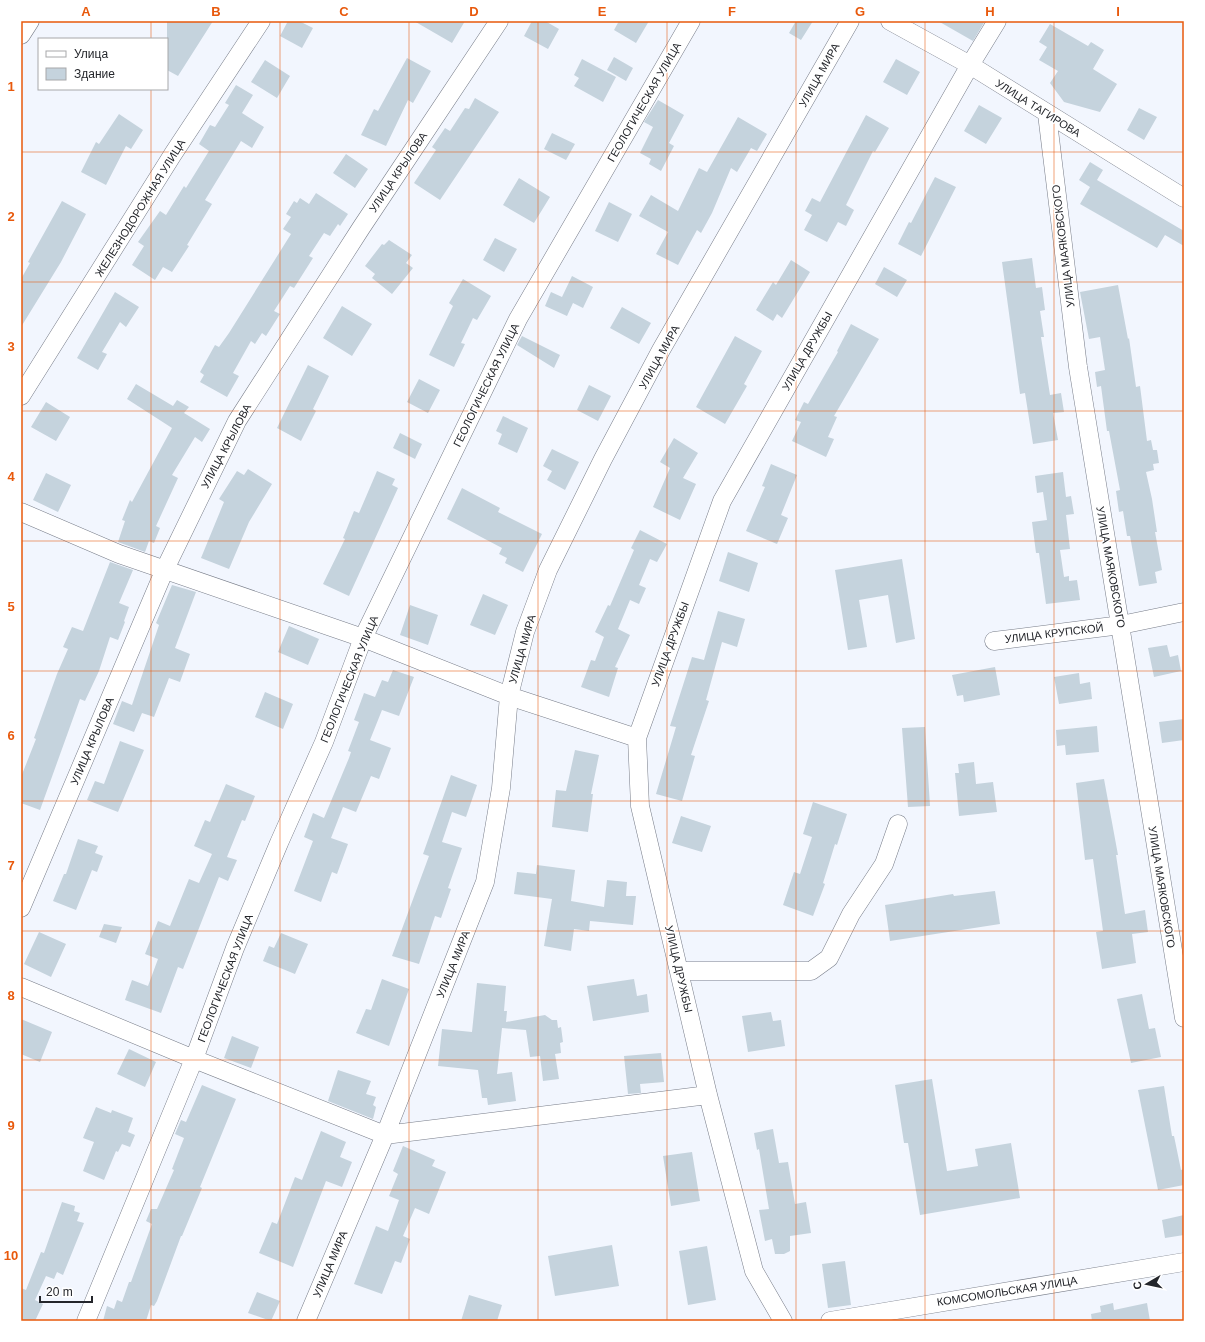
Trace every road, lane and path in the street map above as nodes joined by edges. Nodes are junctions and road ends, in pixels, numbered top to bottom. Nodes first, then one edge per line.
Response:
1 (30, 21) edge
2 (261, 21) edge
3 (499, 21) edge
4 (691, 21) edge
5 (850, 21) edge
6 (890, 21) edge
7 (997, 21) edge
8 (21, 35) edge
9 (970, 65) junction
10 (1047, 114) junction
11 (1184, 198) edge
12 (21, 396) edge
13 (21, 512) edge
14 (165, 569) junction
15 (1184, 612) edge
16 (1121, 625) junction
17 (363, 638) junction
18 (994, 641) dead end
19 (509, 696) junction
20 (637, 738) junction
21 (898, 824) dead end
22 (21, 908) edge
23 (679, 971) junction
24 (21, 987) edge
25 (1184, 1018) edge
26 (194, 1059) junction
27 (708, 1095) junction
28 (385, 1135) junction
29 (1184, 1262) edge
30 (86, 1321) edge
31 (306, 1321) edge
32 (783, 1321) edge
33 (830, 1321) edge

1 - 8 street
2 - 12 street, ЖЕЛЕЗНОДОРОЖНАЯ УЛИЦА
3 - 14 street, УЛИЦА КРЫЛОВА
4 - 17 street, ГЕОЛОГИЧЕСКАЯ УЛИЦА
5 - 19 street, УЛИЦА МИРА
6 - 9 street, УЛИЦА ТАГИРОВА
7 - 9 street, УЛИЦА ДРУЖБЫ
9 - 10 street, УЛИЦА ТАГИРОВА
9 - 20 street, УЛИЦА ДРУЖБЫ
10 - 11 street, УЛИЦА ТАГИРОВА
10 - 16 street, УЛИЦА МАЯКОВСКОГО
13 - 14 street
14 - 17 street
14 - 22 street, УЛИЦА КРЫЛОВА
15 - 16 street, УЛИЦА КРУПСКОЙ
16 - 18 street, УЛИЦА КРУПСКОЙ
16 - 25 street, УЛИЦА МАЯКОВСКОГО
17 - 19 street
17 - 26 street, ГЕОЛОГИЧЕСКАЯ УЛИЦА
19 - 20 street
19 - 28 street, УЛИЦА МИРА
20 - 23 street, УЛИЦА ДРУЖБЫ
21 - 23 street
23 - 27 street, УЛИЦА ДРУЖБЫ
24 - 26 street
26 - 28 street
26 - 30 street, ГЕОЛОГИЧЕСКАЯ УЛИЦА
27 - 28 street
27 - 32 street, УЛИЦА ДРУЖБЫ
28 - 31 street, УЛИЦА МИРА
29 - 33 street, КОМСОМОЛЬСКАЯ УЛИЦА

